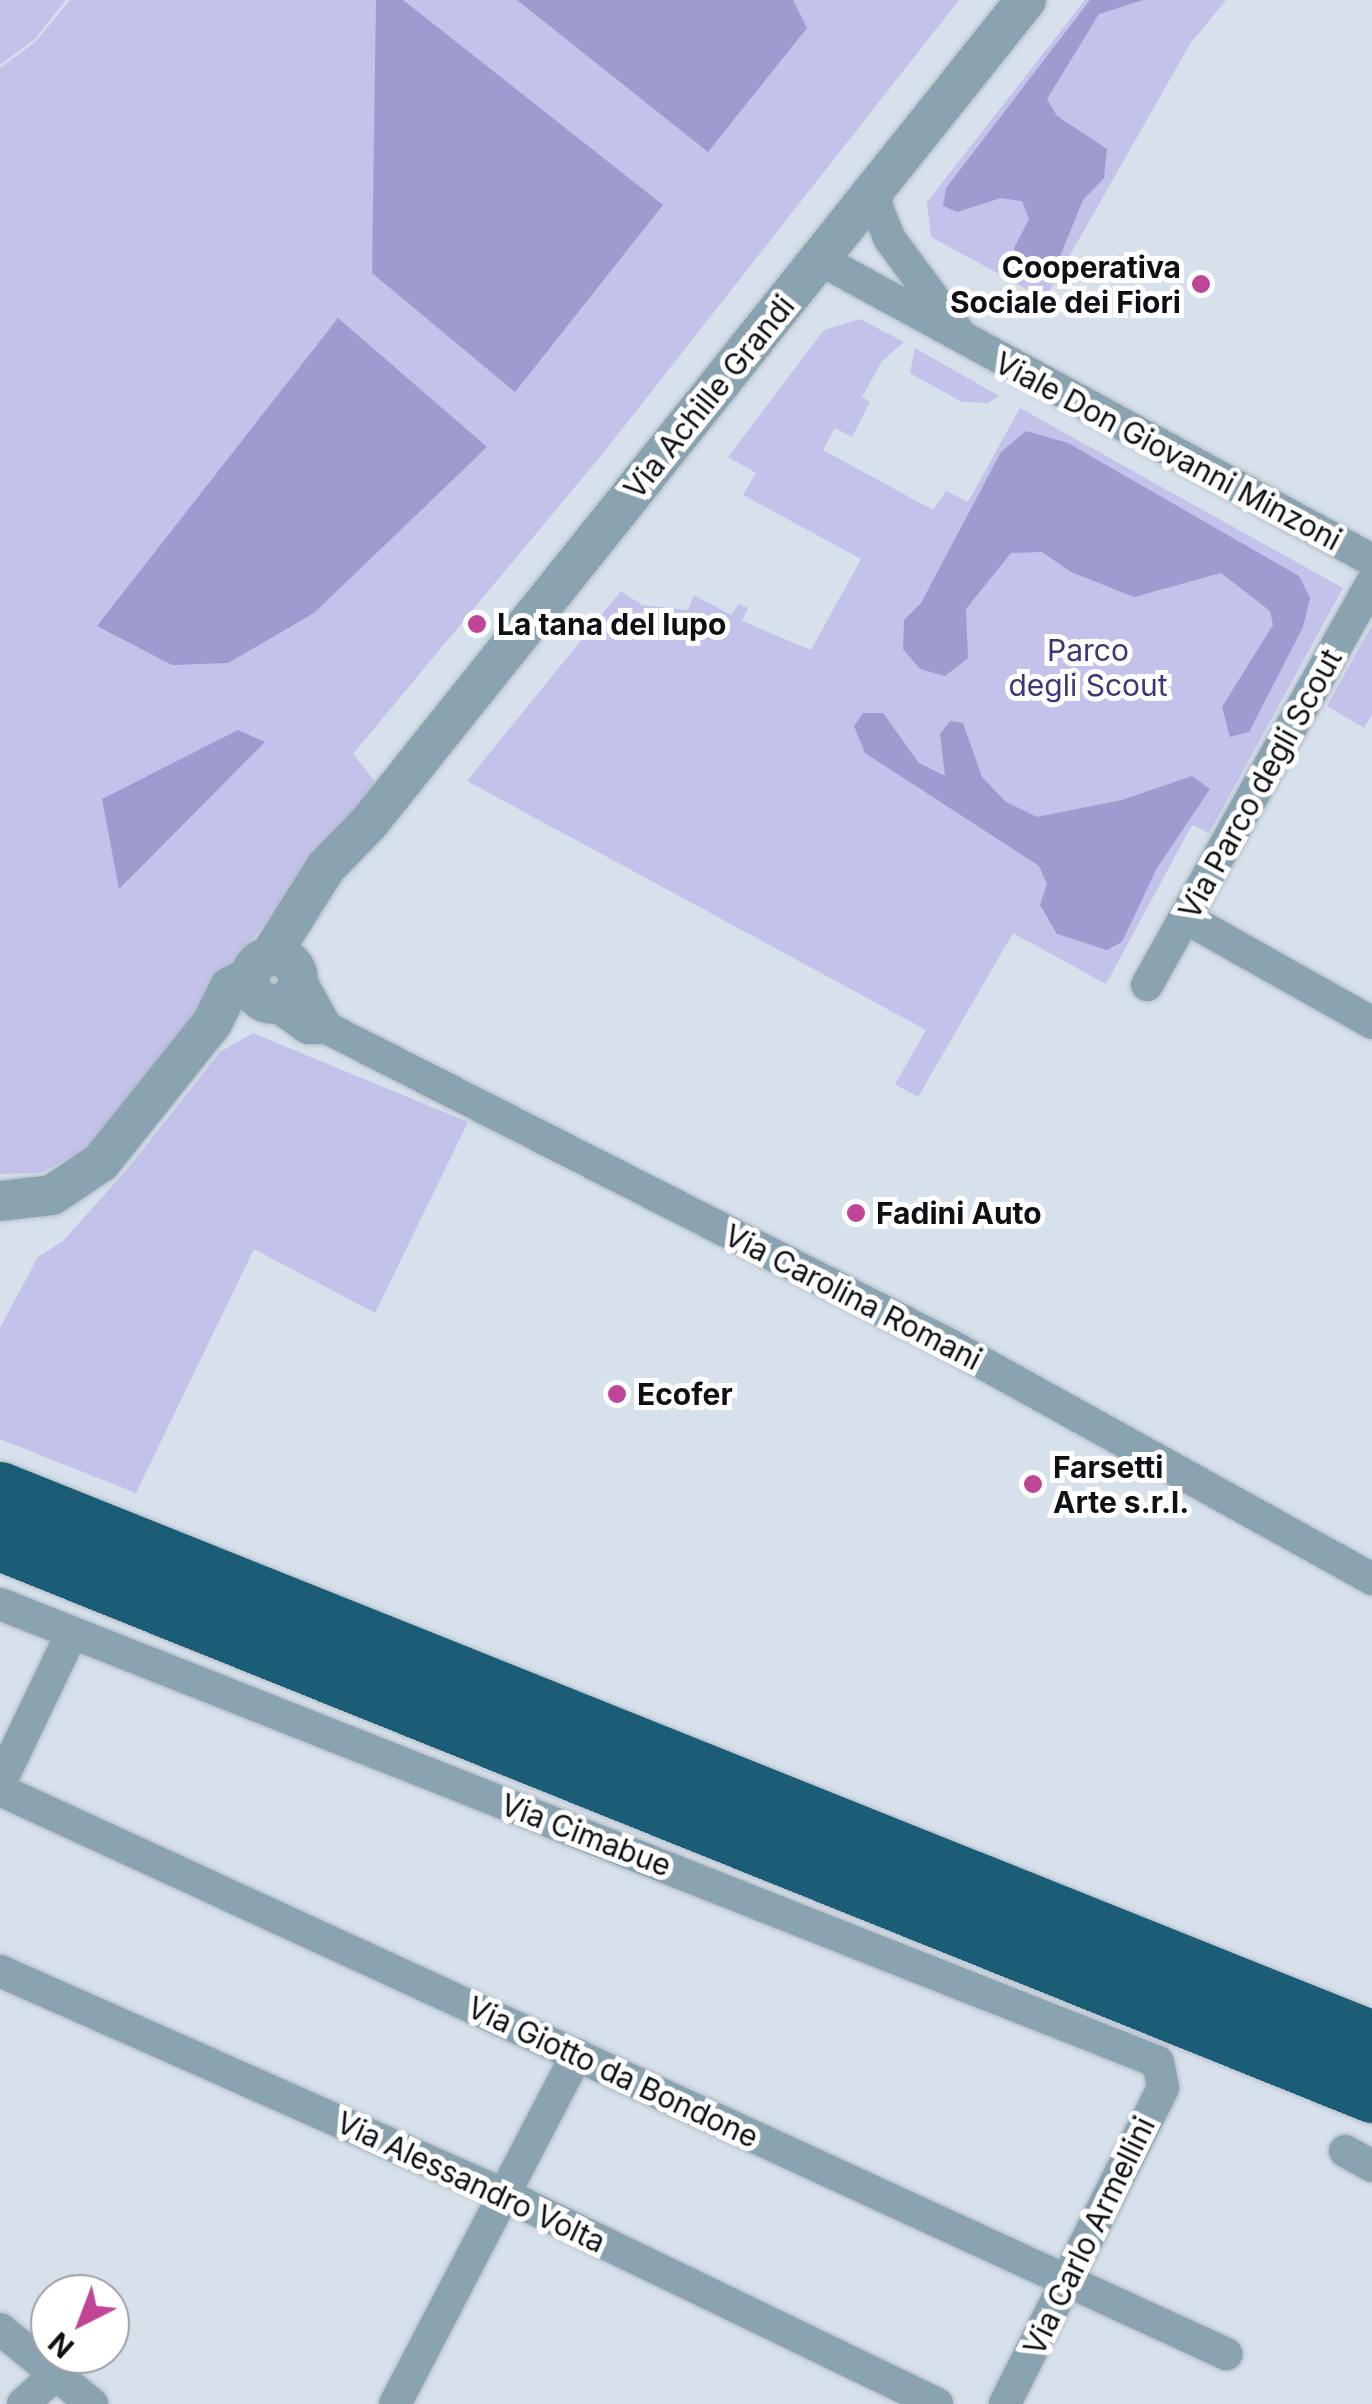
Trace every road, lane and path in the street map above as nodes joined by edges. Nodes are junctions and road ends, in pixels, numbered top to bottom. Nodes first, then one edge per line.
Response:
1 (1026, 0) edge
2 (879, 185) junction
3 (818, 259) junction
4 (964, 341) junction
5 (1372, 560) edge
6 (1372, 582) edge
7 (1186, 918) junction
8 (275, 981) junction
9 (1147, 984) dead end
10 (1372, 1023) edge
11 (0, 1201) edge
12 (0, 1489) edge
13 (0, 1543) edge
14 (1372, 1579) edge
15 (2, 1611) edge
16 (72, 1634) junction
17 (0, 1787) edge
18 (0, 1971) edge
19 (1372, 2038) edge
20 (577, 2056) junction
21 (1161, 2067) joint
22 (1372, 2095) edge
23 (506, 2195) junction
24 (1067, 2280) junction
25 (0, 2329) edge
26 (30, 2353) edge
27 (1226, 2354) dead end
28 (56, 2374) joint
29 (23, 2404) edge
30 (92, 2404) edge
31 (394, 2404) edge
32 (937, 2404) edge
33 (1005, 2404) edge

1 - 2 street, Via Achille Grandi
2 - 3 street, Via Achille Grandi
2 - 4 street, Viale Don Giovanni Minzoni
3 - 4 street, Viale Don Giovanni Minzoni
3 - 8 street, Via Achille Grandi
4 - 5 street, Viale Don Giovanni Minzoni
6 - 7 street, Via Parco degli Scout
7 - 9 street, Via Parco degli Scout
7 - 10 street
8 - 11 street
8 - 14 street, Via Carolina Romani
12 - 19 highway
13 - 22 highway
15 - 16 street, Via Cimabue
16 - 17 street
16 - 21 street, Via Cimabue
17 - 20 street, Via Giotto da Bondone
18 - 23 street, Via Alessandro Volta
20 - 23 street
20 - 24 street, Via Giotto da Bondone
21 - 24 street, Via Carlo Armellini
23 - 31 street
23 - 32 street, Via Alessandro Volta
24 - 27 street, Via Giotto da Bondone
24 - 33 street, Via Carlo Armellini
25 - 26 street
28 - 29 street
28 - 30 street

